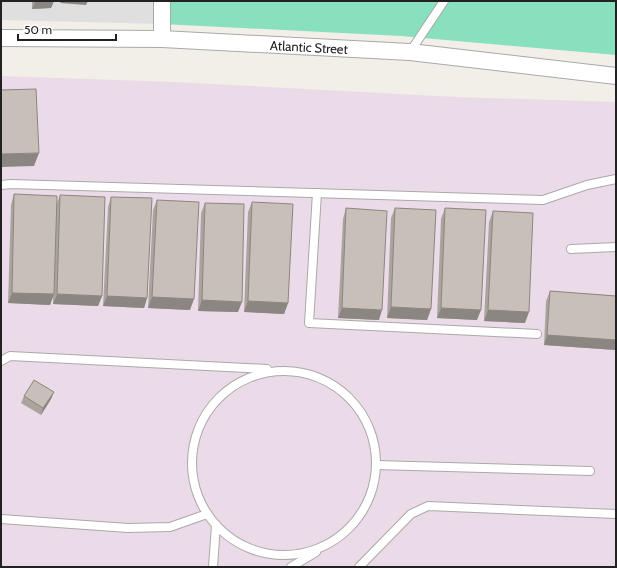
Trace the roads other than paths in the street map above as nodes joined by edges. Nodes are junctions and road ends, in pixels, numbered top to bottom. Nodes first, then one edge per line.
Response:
1 (162, 1) edge
2 (444, 1) edge
3 (1, 38) edge
4 (162, 39) junction
5 (410, 52) junction
6 (616, 76) edge
7 (616, 179) edge
8 (1, 185) edge
9 (317, 193) junction
10 (616, 246) edge
11 (571, 249) dead end
12 (537, 334) dead end
13 (1, 361) edge
14 (294, 371) junction
15 (376, 465) junction
16 (590, 470) dead end
17 (207, 514) junction
18 (616, 514) edge
19 (1, 519) edge
20 (216, 525) junction
21 (328, 544) junction
22 (213, 567) edge
23 (291, 567) edge
24 (359, 567) edge

1 - 4 street
2 - 5 lane
3 - 4 street, Atlantic Street
4 - 5 street, Atlantic Street
5 - 6 street, Atlantic Street
7 - 9 lane
8 - 9 lane
9 - 12 lane
10 - 11 lane
13 - 14 lane
14 - 15 lane
14 - 17 lane
15 - 16 lane
15 - 21 lane
17 - 19 lane
17 - 20 lane
18 - 24 lane
20 - 21 lane
20 - 22 lane
21 - 23 lane

